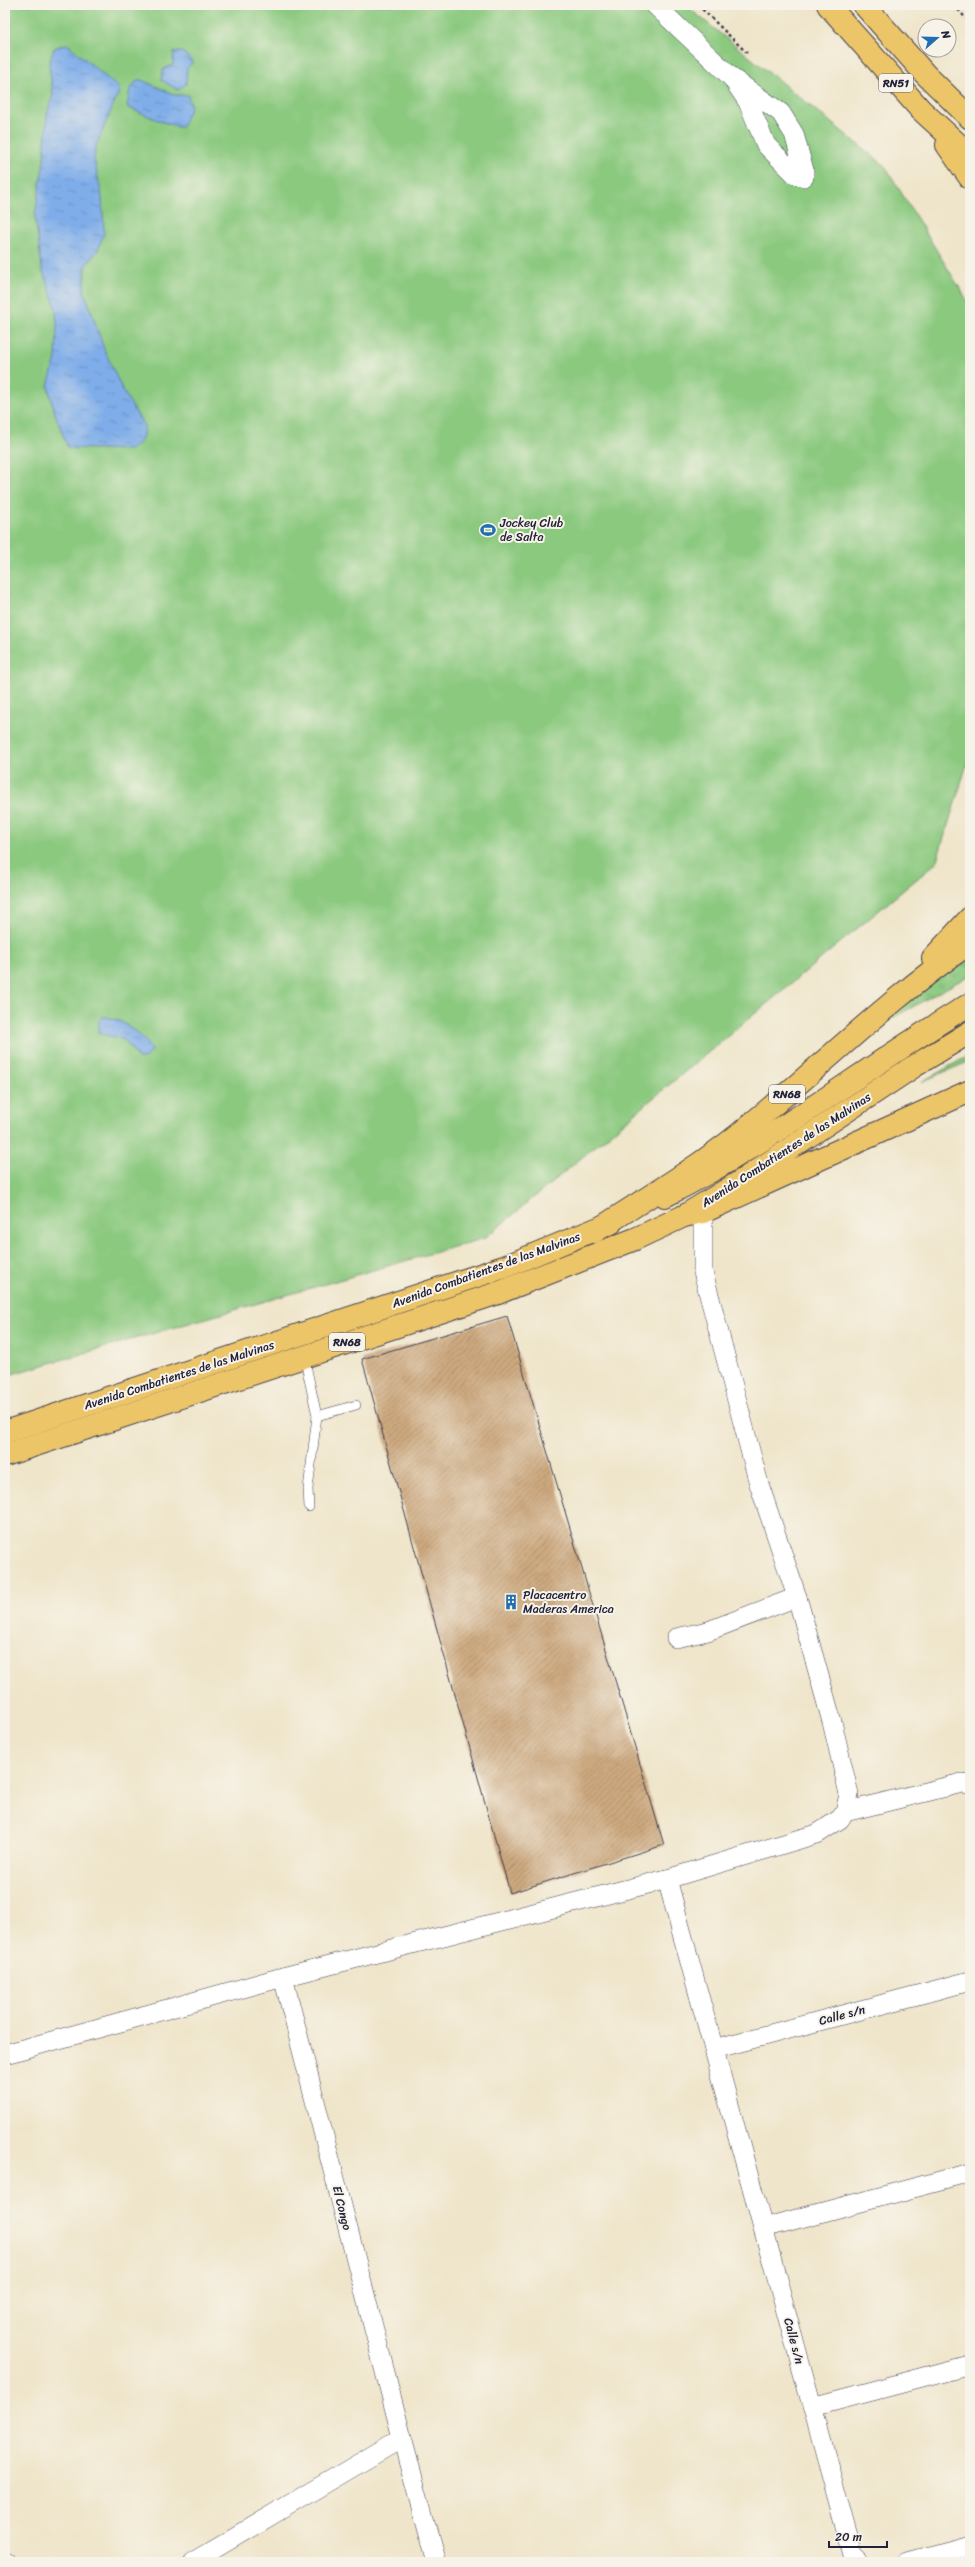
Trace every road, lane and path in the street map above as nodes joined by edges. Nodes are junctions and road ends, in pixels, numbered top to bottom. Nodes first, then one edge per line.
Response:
1 (655, 5) edge
2 (698, 5) edge
3 (828, 5) edge
4 (864, 5) edge
5 (954, 5) edge
6 (970, 23) edge
7 (747, 53) dead end
8 (732, 78) junction
9 (921, 110) junction
10 (970, 118) edge
11 (970, 155) edge
12 (970, 178) edge
13 (970, 918) edge
14 (970, 943) edge
15 (899, 996) junction
16 (970, 1004) edge
17 (970, 1032) edge
18 (970, 1090) edge
19 (694, 1214) junction
20 (594, 1232) junction
21 (304, 1356) junction
22 (356, 1405) dead end
23 (317, 1416) junction
24 (5, 1432) edge
25 (5, 1455) edge
26 (309, 1507) dead end
27 (797, 1597) junction
28 (676, 1638) dead end
29 (970, 1784) edge
30 (845, 1812) junction
31 (667, 1879) junction
32 (283, 1977) junction
33 (970, 1981) edge
34 (714, 2050) junction
35 (5, 2054) edge
36 (970, 2173) edge
37 (763, 2228) junction
38 (970, 2364) edge
39 (812, 2407) junction
40 (402, 2438) junction
41 (970, 2545) edge
42 (192, 2562) edge
43 (436, 2562) edge
44 (860, 2562) edge
45 (907, 2562) edge

1 - 8 street
2 - 7 path
3 - 9 main road, RN51
4 - 10 main road, RN51
5 - 6 path
8 - 8 street
9 - 11 main road, RN51
9 - 12 main road
13 - 15 main road
14 - 15 main road, RN68
15 - 20 main road, RN68
16 - 20 main road, Avenida Combatientes de las Malvinas / RN68
17 - 19 main road, Avenida Combatientes de las Malvinas / RN68
18 - 19 main road, RN68
19 - 21 main road, Avenida Combatientes de las Malvinas / RN68
19 - 27 street
20 - 24 main road, Avenida Combatientes de las Malvinas / RN68
21 - 23 lane
21 - 25 main road, Avenida Combatientes de las Malvinas / RN68
22 - 23 lane
23 - 26 lane
27 - 28 street
27 - 30 street
29 - 30 street
30 - 31 street
31 - 32 street
31 - 34 street, Calle s/n
32 - 35 street
32 - 40 street, El Congo
33 - 34 street, Calle s/n
34 - 37 street, Calle s/n
36 - 37 street
37 - 39 street, Calle s/n
38 - 39 street
39 - 44 street, Calle s/n
40 - 42 street
40 - 43 street, El Congo
41 - 45 street

